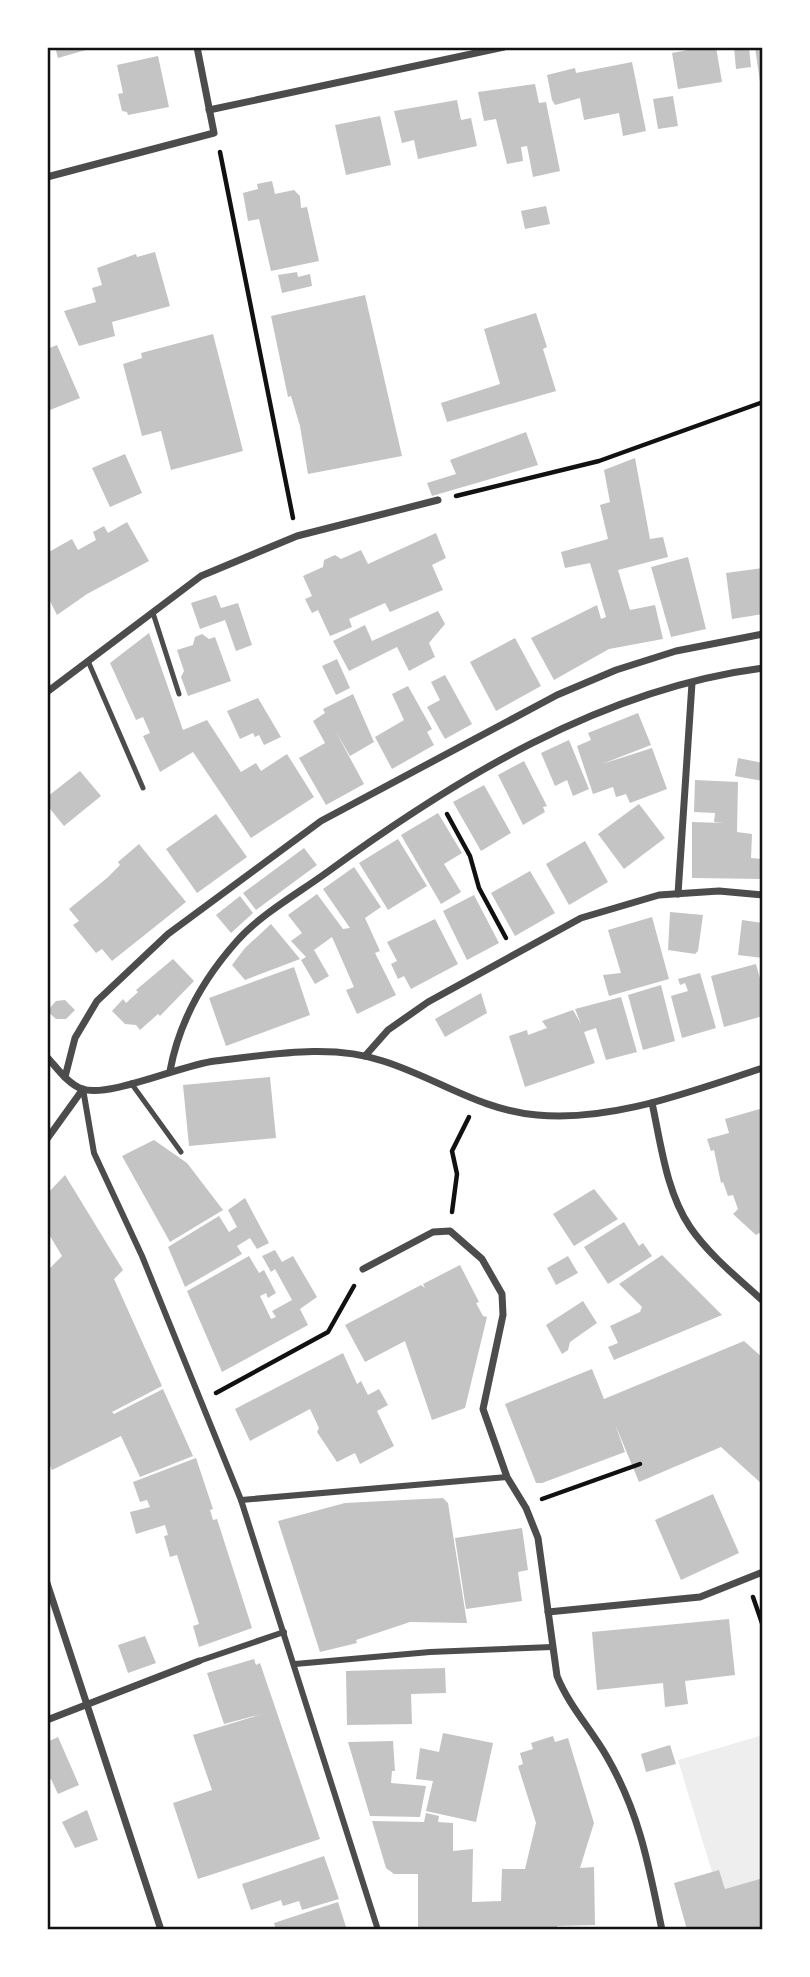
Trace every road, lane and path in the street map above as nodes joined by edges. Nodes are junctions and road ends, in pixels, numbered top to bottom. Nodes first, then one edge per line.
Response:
1 (197, 47) edge
2 (504, 47) edge
3 (209, 110) junction
4 (214, 133) junction
5 (47, 177) edge
6 (763, 402) edge
7 (438, 500) joint
8 (297, 536) junction
9 (153, 613) junction
10 (763, 634) edge
11 (88, 661) junction
12 (763, 668) edge
13 (692, 682) junction
14 (47, 692) edge
15 (178, 694) dead end
16 (143, 788) dead end
17 (437, 797) junction
18 (678, 894) junction
19 (763, 895) edge
20 (515, 954) junction
21 (366, 1056) junction
22 (47, 1057) edge
23 (763, 1068) edge
24 (170, 1070) junction
25 (65, 1077) junction
26 (131, 1083) junction
27 (83, 1089) junction
28 (476, 1103) junction
29 (652, 1103) junction
30 (47, 1139) edge
31 (181, 1152) dead end
32 (450, 1231) junction
33 (363, 1269) joint
34 (763, 1301) edge
35 (203, 1400) junction
36 (640, 1464) dead end
37 (507, 1477) junction
38 (241, 1500) junction
39 (524, 1505) junction
40 (763, 1572) edge
41 (747, 1579) junction
42 (47, 1583) edge
43 (548, 1612) junction
44 (763, 1626) edge
45 (284, 1632) junction
46 (552, 1647) junction
47 (199, 1661) joint
48 (295, 1664) junction
49 (86, 1703) junction
50 (47, 1720) edge
51 (161, 1930) edge
52 (378, 1930) edge
53 (662, 1930) edge

1 - 3 street
2 - 3 street
3 - 4 street
4 - 5 street
4 - 8 path
6 - 7 path
7 - 8 street
8 - 9 street
9 - 11 street
9 - 15 lane
10 - 25 street
11 - 14 street
11 - 16 lane
12 - 13 street
13 - 17 street
13 - 18 street
17 - 20 path
17 - 24 street
18 - 19 street
18 - 20 street
20 - 21 street
21 - 24 street
21 - 28 street
22 - 25 street
23 - 29 street
24 - 26 street
25 - 27 street
26 - 27 street
26 - 31 lane
27 - 30 street
27 - 35 street
28 - 29 street
28 - 32 path
29 - 34 street
32 - 33 street
32 - 37 street
33 - 35 path
35 - 38 street
36 - 39 path
37 - 38 street
37 - 39 street
38 - 45 street
39 - 43 street
40 - 41 street
41 - 43 street
41 - 44 path
42 - 49 street
43 - 46 street
45 - 47 street
45 - 48 street
46 - 48 street
46 - 53 street
47 - 49 street
48 - 52 street
49 - 50 street
49 - 51 street

